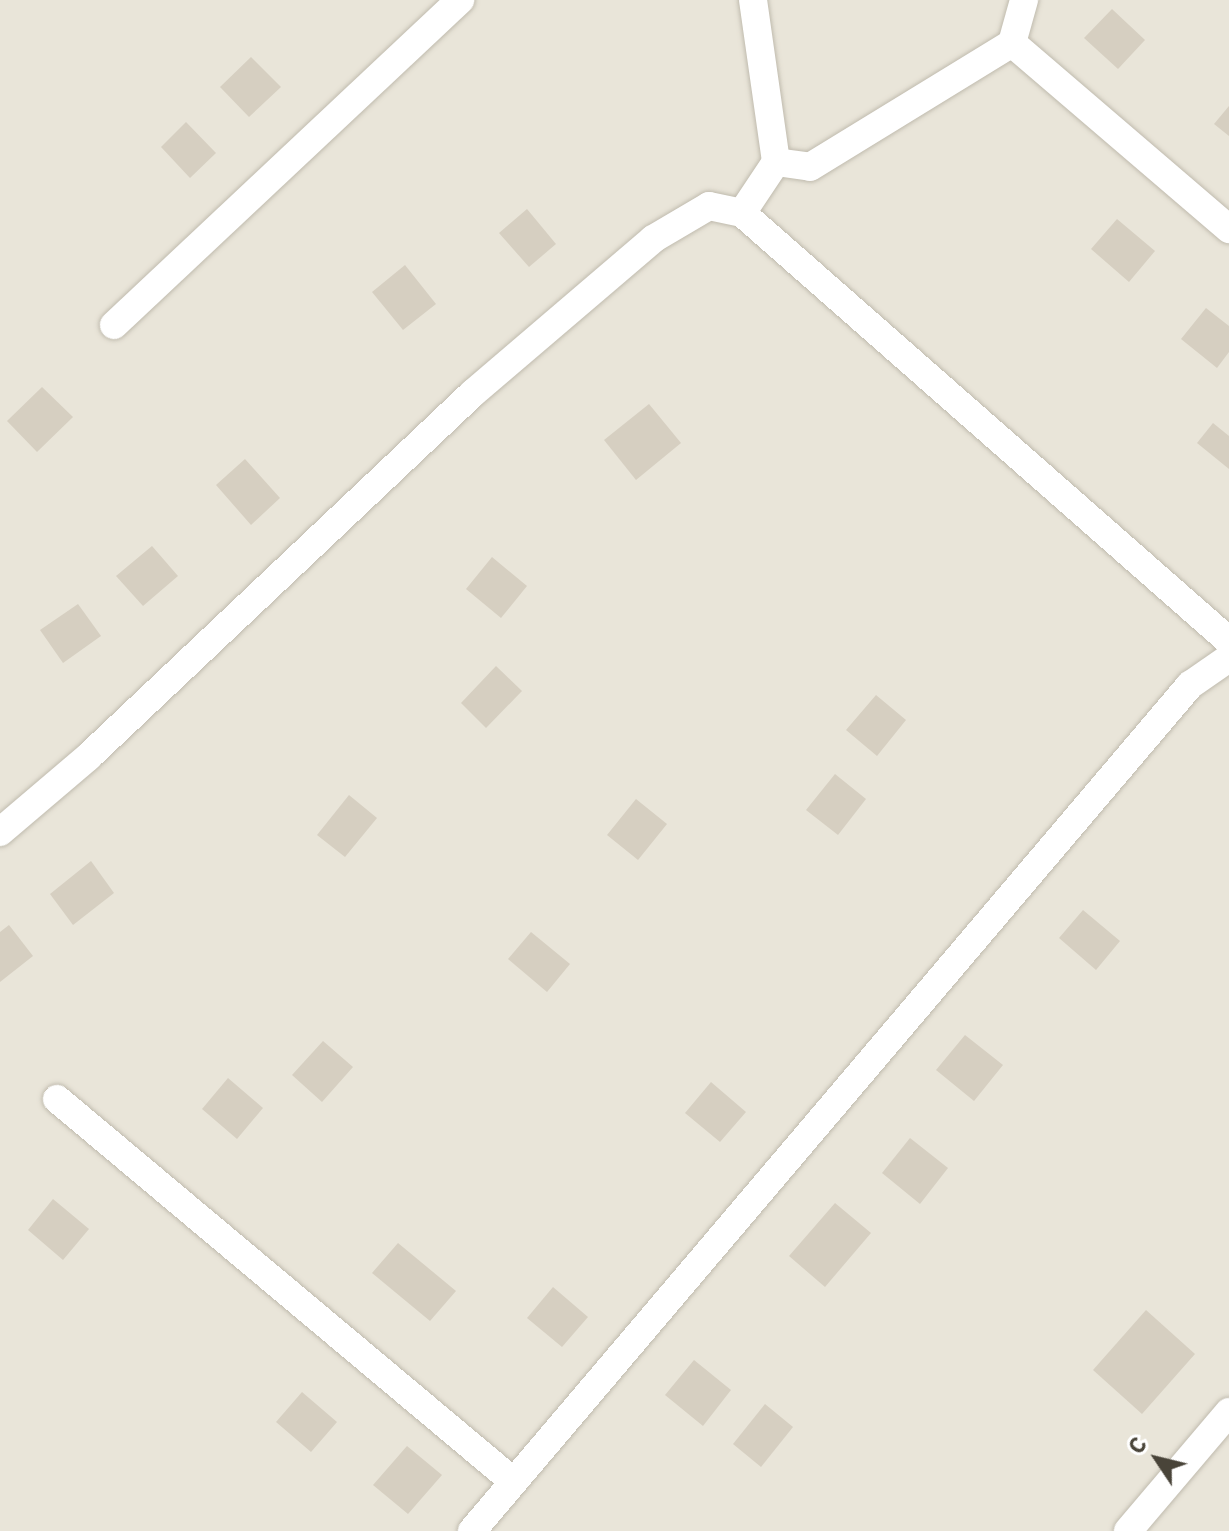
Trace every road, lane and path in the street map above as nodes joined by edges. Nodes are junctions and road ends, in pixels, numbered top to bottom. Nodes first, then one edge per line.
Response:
1 (460, 0) edge
2 (753, 0) edge
3 (1024, 0) edge
4 (1012, 43) junction
5 (776, 162) junction
6 (742, 213) junction
7 (1229, 229) edge
8 (114, 325) dead end
9 (1229, 641) edge
10 (1229, 658) edge
11 (0, 832) edge
12 (57, 1099) dead end
13 (1229, 1412) edge
14 (514, 1482) junction
15 (472, 1531) edge
16 (1128, 1531) edge

1 - 8 street
2 - 5 street
3 - 4 street
4 - 5 street
4 - 7 street
5 - 6 street
6 - 9 street
6 - 11 street
10 - 14 street
12 - 14 street
13 - 16 street
14 - 15 street

